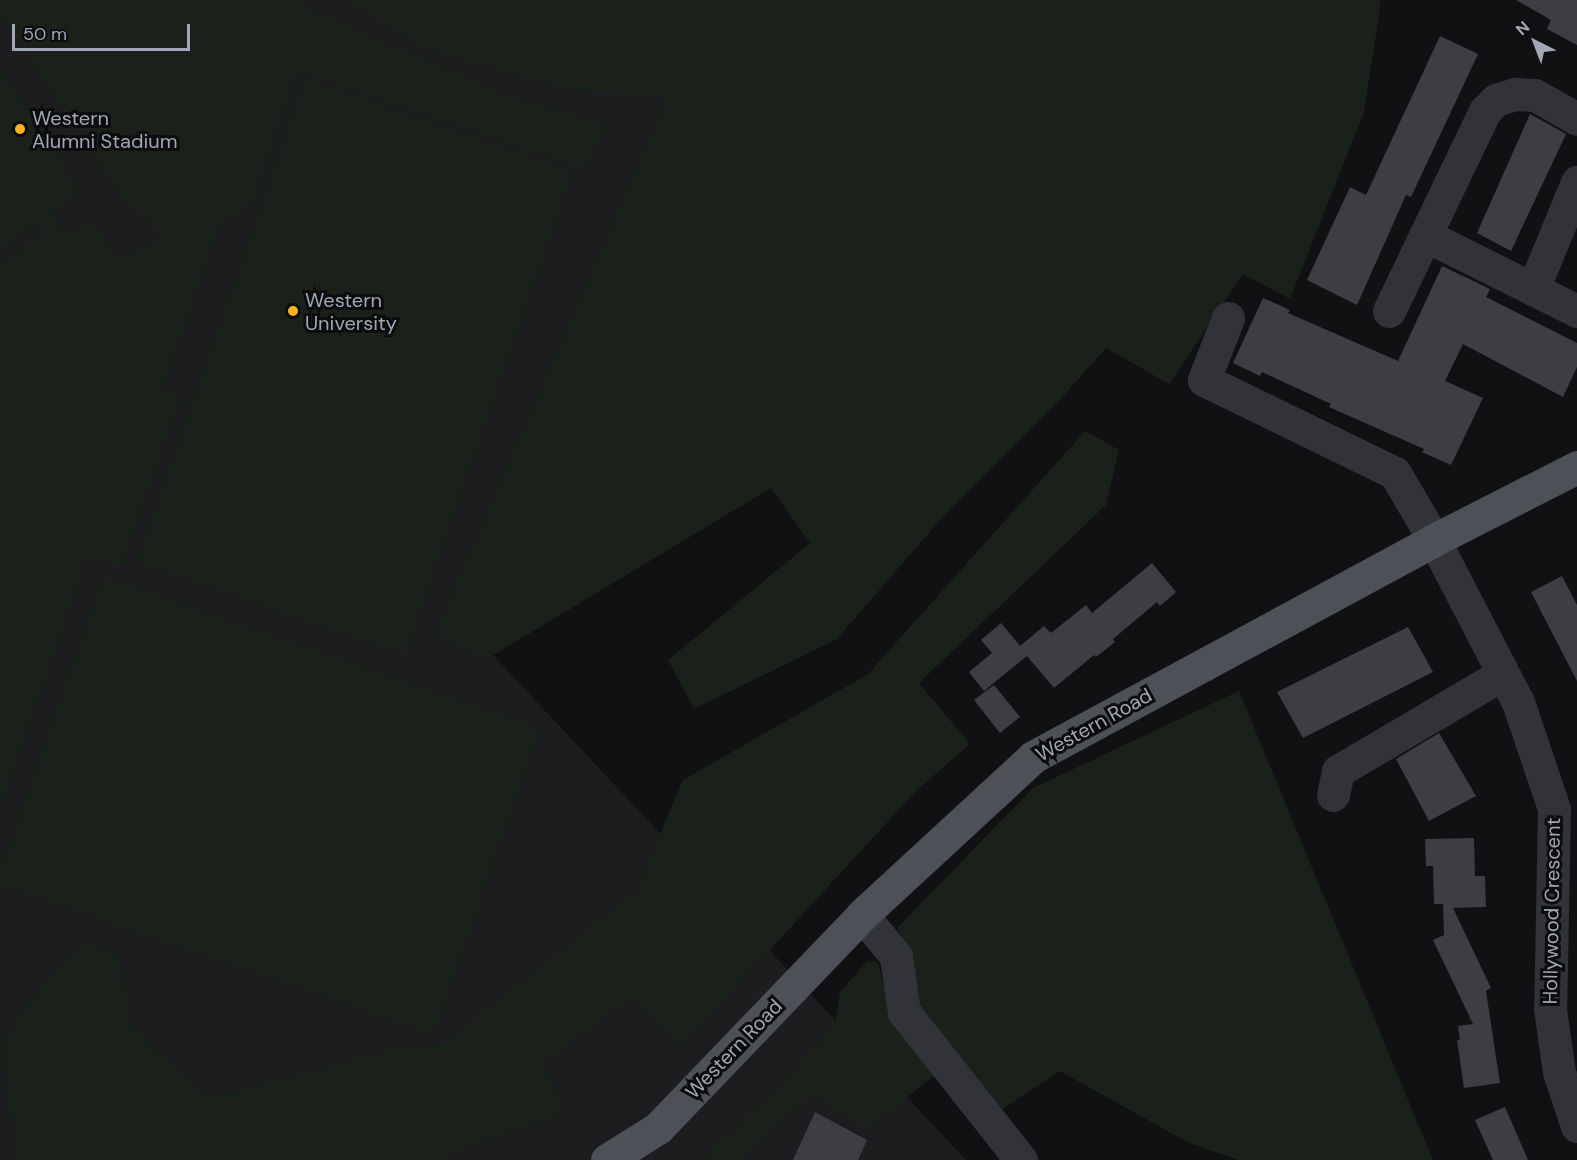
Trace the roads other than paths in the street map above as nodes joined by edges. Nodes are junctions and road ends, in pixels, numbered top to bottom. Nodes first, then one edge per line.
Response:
1 (1577, 119) edge
2 (1577, 182) edge
3 (1426, 236) junction
4 (1533, 289) junction
5 (1389, 311) dead end
6 (1577, 312) edge
7 (1228, 318) dead end
8 (1577, 467) edge
9 (1434, 540) junction
10 (1503, 674) junction
11 (1333, 795) dead end
12 (862, 915) junction
13 (1577, 1126) edge
14 (607, 1160) edge
15 (1021, 1160) edge

1 - 3 street
2 - 4 street
3 - 4 street
3 - 5 street
4 - 6 street
7 - 9 street, Hollywood Crescent
8 - 9 main road, Western Road
9 - 10 street, Hollywood Crescent
9 - 12 main road, Western Road
10 - 11 street
10 - 13 street, Hollywood Crescent
12 - 14 main road, Western Road
12 - 15 street

